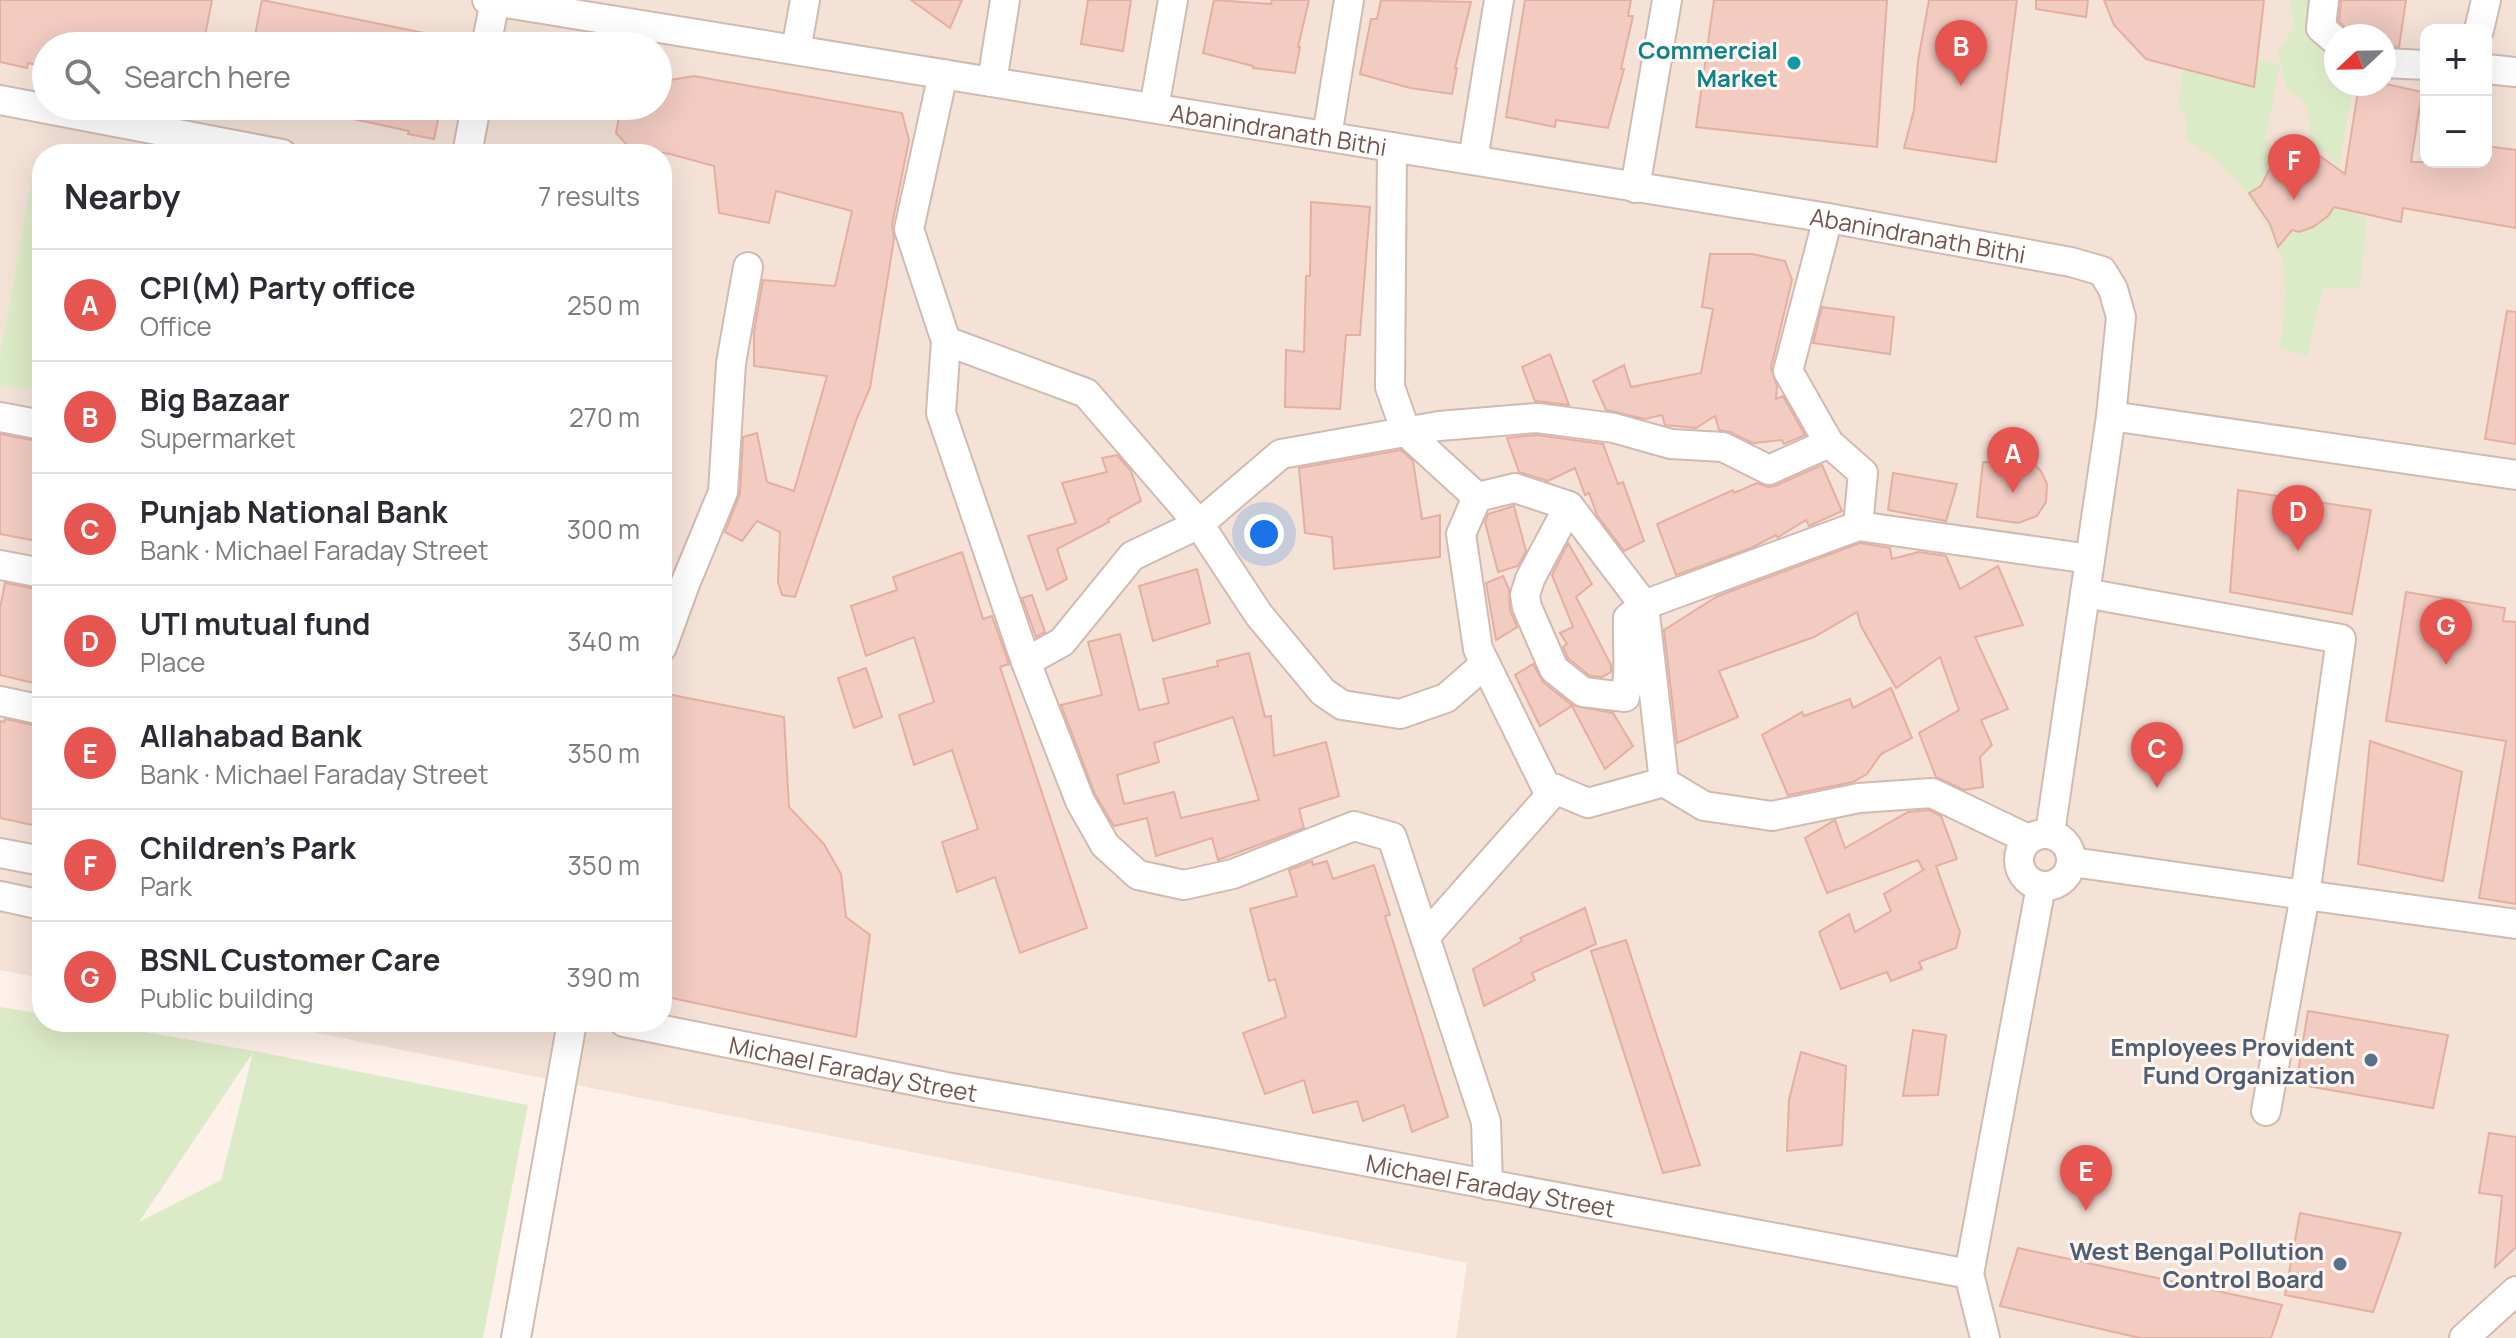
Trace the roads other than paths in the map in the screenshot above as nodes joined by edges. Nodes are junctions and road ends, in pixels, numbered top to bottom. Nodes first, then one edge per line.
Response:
1 (805, 0) edge
2 (1005, 0) edge
3 (1173, 0) edge
4 (1349, 0) edge
5 (1499, 0) edge
6 (1667, 0) edge
7 (2323, 0) edge
8 (2486, 0) edge
9 (491, 1) edge
10 (2480, 24) edge
11 (2324, 31) edge
12 (488, 32) edge
13 (796, 50) junction
14 (2396, 64) edge
15 (2420, 65) edge
16 (2492, 70) edge
17 (2516, 72) edge
18 (943, 74) junction
19 (992, 82) junction
20 (0, 100) edge
21 (32, 106) edge
22 (1154, 108) junction
23 (104, 120) edge
24 (473, 120) edge
25 (1327, 136) junction
26 (230, 144) edge
27 (469, 144) edge
28 (1392, 147) junction
29 (1473, 160) junction
30 (1635, 188) junction
31 (1828, 218) junction
32 (748, 267) dead end
33 (946, 341) junction
34 (2111, 416) junction
35 (0, 417) edge
36 (32, 423) edge
37 (1406, 432) junction
38 (1829, 443) junction
39 (2516, 475) edge
40 (1477, 497) junction
41 (1569, 506) junction
42 (1199, 524) junction
43 (1858, 526) junction
44 (2090, 559) junction
45 (0, 565) edge
46 (32, 571) edge
47 (2085, 593) junction
48 (1644, 605) junction
49 (672, 620) edge
50 (1026, 662) junction
51 (1485, 664) junction
52 (0, 701) edge
53 (32, 708) edge
54 (1664, 782) junction
55 (1556, 789) junction
56 (2039, 836) junction
57 (0, 853) edge
58 (32, 859) edge
59 (2072, 862) junction
60 (2041, 886) junction
61 (2305, 895) junction
62 (0, 896) edge
63 (32, 903) edge
64 (2516, 924) edge
65 (1425, 937) junction
66 (570, 1032) edge
67 (672, 1032) edge
68 (2266, 1111) dead end
69 (1488, 1185) junction
70 (1969, 1274) junction
71 (2516, 1291) edge
72 (516, 1338) edge
73 (1985, 1338) edge
74 (2464, 1338) edge

1 - 13 street
2 - 19 street
3 - 22 street
4 - 25 street
5 - 29 street
6 - 30 street
7 - 11 street
8 - 10 street
9 - 12 street
9 - 13 street, Abanindranath Bithi
13 - 18 street, Abanindranath Bithi
14 - 15 street
16 - 17 street
18 - 19 street, Abanindranath Bithi
18 - 33 street
19 - 22 street, Abanindranath Bithi
20 - 21 street
22 - 25 street, Abanindranath Bithi
23 - 26 street
24 - 27 street
25 - 28 street, Abanindranath Bithi
28 - 29 street, Abanindranath Bithi
28 - 37 street
29 - 30 street, Abanindranath Bithi
30 - 31 street, Abanindranath Bithi
31 - 34 street, Abanindranath Bithi
31 - 38 street
32 - 49 street
33 - 42 street
33 - 50 street
34 - 39 street
34 - 44 street
35 - 36 street
37 - 38 street
37 - 40 street
37 - 42 street
38 - 43 street
40 - 41 street
40 - 51 street
41 - 48 street
41 - 48 street
42 - 50 street
42 - 51 street
43 - 44 street
43 - 48 street
44 - 47 street
45 - 46 street
47 - 56 street
47 - 61 street
48 - 54 street
50 - 65 street
51 - 55 street
52 - 53 street
54 - 55 street
54 - 56 street
55 - 65 street
56 - 59 street
56 - 60 street
57 - 58 street
59 - 60 street
59 - 61 street
60 - 70 street
61 - 64 street
61 - 68 street
62 - 63 street
65 - 69 street
66 - 72 street
67 - 69 street, Michael Faraday Street
69 - 70 street, Michael Faraday Street
70 - 73 street
71 - 74 street

